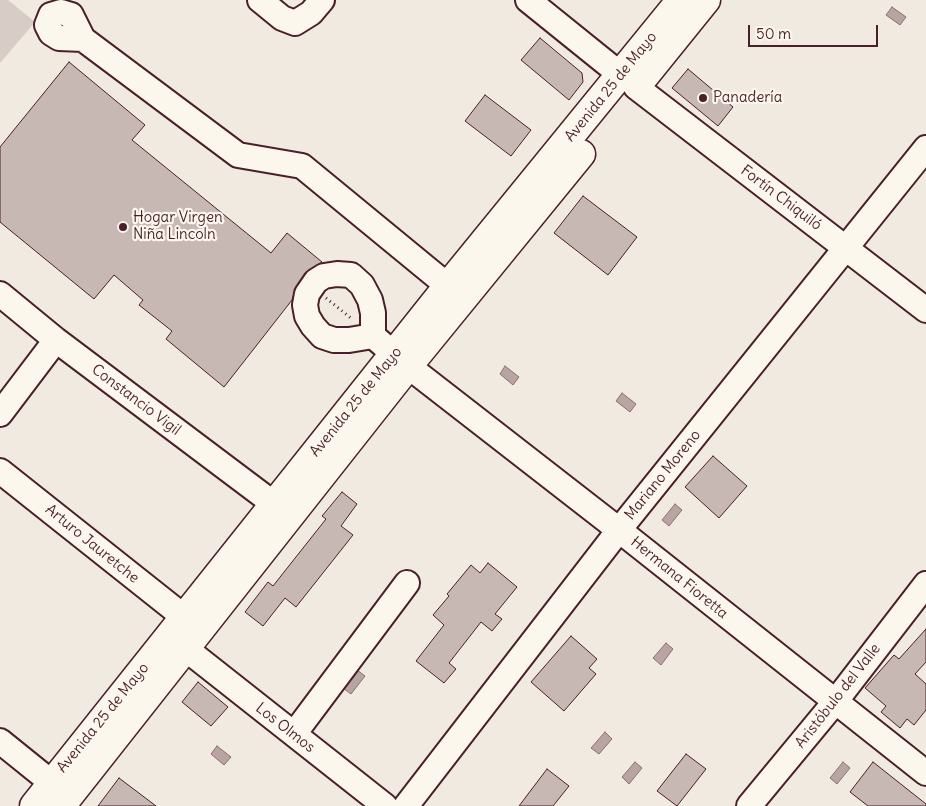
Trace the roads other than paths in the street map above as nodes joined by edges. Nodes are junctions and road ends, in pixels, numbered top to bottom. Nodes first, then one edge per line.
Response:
1 (260, 0) edge
2 (322, 0) edge
3 (528, 0) edge
4 (681, 0) edge
5 (706, 0) edge
6 (83, 39) dead end
7 (629, 81) junction
8 (926, 148) edge
9 (847, 248) junction
10 (448, 286) junction
11 (0, 294) edge
12 (926, 310) edge
13 (373, 336) junction
14 (56, 340) junction
15 (401, 360) junction
16 (0, 414) edge
17 (0, 471) edge
18 (274, 504) junction
19 (619, 530) junction
20 (407, 583) dead end
21 (926, 584) edge
22 (185, 633) junction
23 (835, 702) junction
24 (294, 734) junction
25 (0, 741) edge
26 (926, 773) edge
27 (57, 794) edge
28 (34, 806) edge
29 (385, 806) edge
30 (406, 806) edge
31 (749, 806) edge

1 - 2 street
3 - 7 street, Fortín Chiquiló
4 - 7 main road, Avenida 25 de Mayo
5 - 7 main road, Avenida 25 de Mayo
6 - 10 street
7 - 9 street, Fortín Chiquiló
7 - 10 main road, Avenida 25 de Mayo
7 - 15 main road, Avenida 25 de Mayo
8 - 9 street, Mariano Moreno
9 - 12 street, Fortín Chiquiló
9 - 19 street, Mariano Moreno
10 - 15 main road, Avenida 25 de Mayo
11 - 14 street, Constancio Vigil
13 - 13 street
13 - 15 street, Hermana Fioretta
14 - 16 street
14 - 18 street, Constancio Vigil
15 - 18 main road, Avenida 25 de Mayo
15 - 19 street, Hermana Fioretta
15 - 22 main road, Avenida 25 de Mayo
17 - 22 street, Arturo Jauretche
18 - 22 main road, Avenida 25 de Mayo
19 - 23 street, Hermana Fioretta
19 - 30 street, Mariano Moreno
20 - 24 street
21 - 23 street, Aristóbulo del Valle
22 - 24 street, Los Olmos
22 - 27 main road, Avenida 25 de Mayo
23 - 26 street, Hermana Fioretta
23 - 31 street, Aristóbulo del Valle
24 - 29 street, Los Olmos
25 - 27 street
27 - 28 main road, Avenida 25 de Mayo

